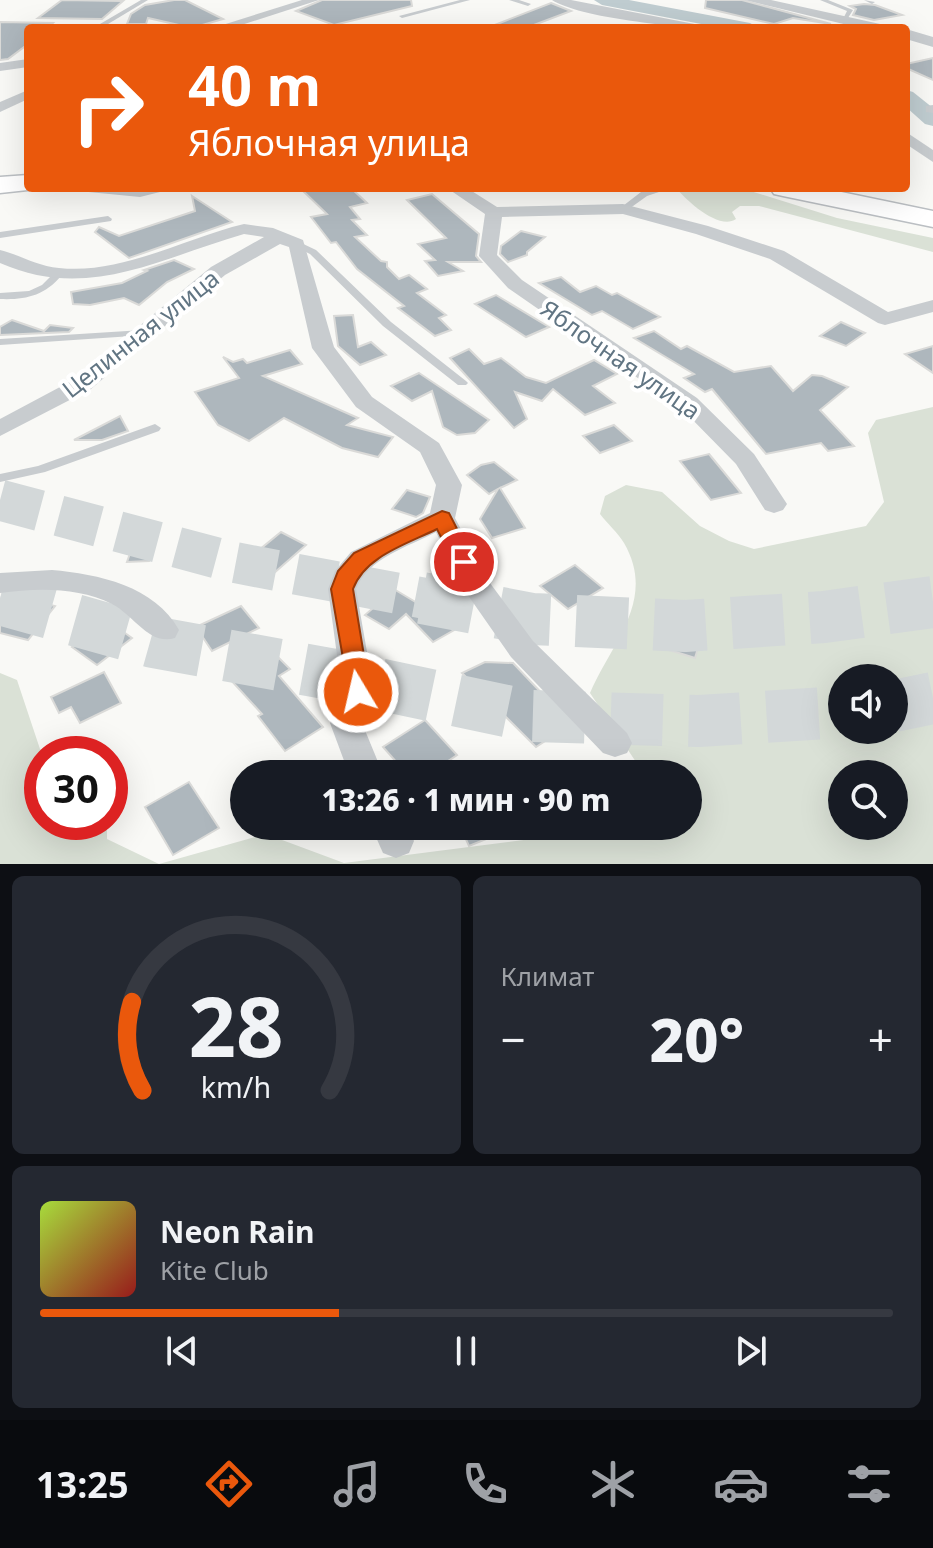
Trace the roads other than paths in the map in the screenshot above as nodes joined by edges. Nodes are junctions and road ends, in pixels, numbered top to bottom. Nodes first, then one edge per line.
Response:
1 (145, 0) edge
2 (314, 0) edge
3 (467, 0) edge
4 (512, 0) edge
5 (557, 0) edge
6 (752, 0) edge
7 (823, 0) edge
8 (528, 4) dead end
9 (256, 5) dead end
10 (268, 13) junction
11 (402, 16) dead end
12 (844, 20) junction
13 (104, 24) edge
14 (232, 24) edge
15 (266, 24) edge
16 (682, 24) edge
17 (862, 24) edge
18 (910, 35) edge
19 (933, 42) edge
20 (24, 64) edge
21 (0, 67) edge
22 (24, 98) edge
23 (0, 108) edge
24 (910, 140) edge
25 (933, 157) edge
26 (24, 183) edge
27 (0, 185) edge
28 (116, 192) edge
29 (151, 192) edge
30 (462, 192) edge
31 (652, 192) edge
32 (802, 192) edge
33 (623, 209) junction
34 (494, 212) junction
35 (927, 218) edge
36 (108, 219) dead end
37 (0, 235) edge
38 (288, 240) junction
39 (0, 256) edge
40 (58, 274) junction
41 (0, 296) edge
42 (933, 306) edge
43 (143, 333) junction
44 (0, 342) edge
45 (462, 383) dead end
46 (155, 428) dead end
47 (0, 429) edge
48 (0, 478) edge
49 (774, 504) dead end
50 (442, 518) junction
51 (0, 583) edge
52 (164, 630) dead end
53 (615, 743) dead end
54 (361, 760) edge

1 - 13 lane
2 - 10 street
3 - 11 lane
4 - 8 lane
5 - 16 street
6 - 12 street
7 - 12 lane
9 - 10 street
10 - 14 street
10 - 15 street
12 - 17 street
18 - 19 street
20 - 21 street
22 - 23 street
24 - 25 street
26 - 27 main road
28 - 29 lane
30 - 34 street
31 - 33 lane
32 - 35 main road
33 - 34 street
33 - 42 street
34 - 49 street, Яблочная улица
36 - 37 lane
38 - 40 street
38 - 43 street, Целинная улица
38 - 45 lane
38 - 50 street
39 - 40 street
40 - 41 lane
43 - 44 lane
43 - 47 street, Целинная улица
46 - 48 lane
50 - 53 street
50 - 54 street
51 - 52 street

